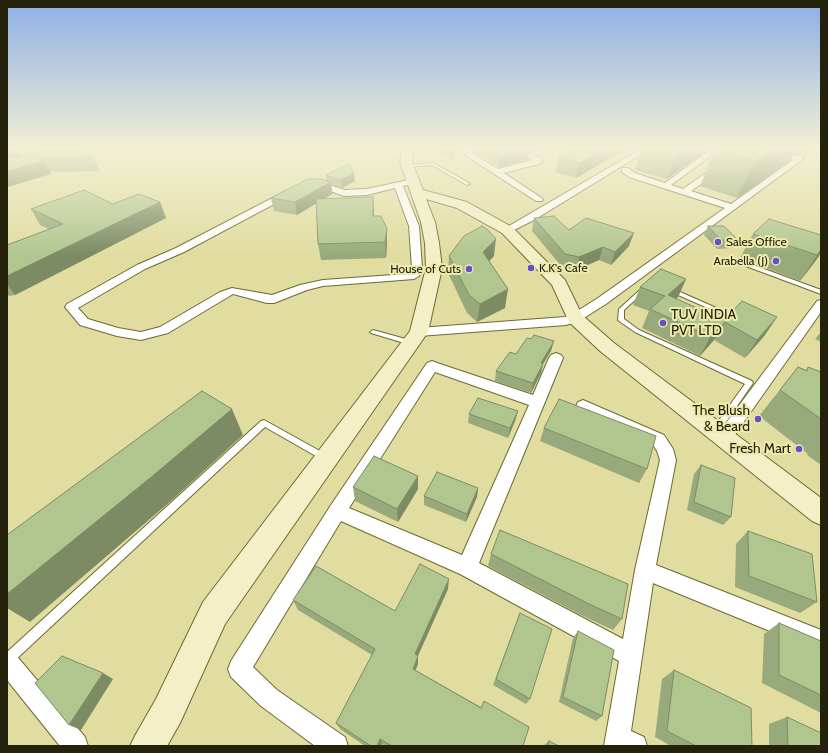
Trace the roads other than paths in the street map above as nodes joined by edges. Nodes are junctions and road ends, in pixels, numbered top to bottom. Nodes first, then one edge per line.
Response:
1 (516, 184) edge
2 (590, 184) edge
3 (669, 184) edge
4 (672, 184) edge
5 (695, 184) edge
6 (763, 184) edge
7 (410, 186) junction
8 (688, 189) junction
9 (539, 199) dead end
10 (735, 204) junction
11 (507, 230) junction
12 (737, 261) dead end
13 (648, 286) edge
14 (667, 287) edge
15 (821, 292) edge
16 (821, 304) edge
17 (575, 318) junction
18 (744, 322) edge
19 (373, 332) dead end
20 (415, 337) junction
21 (556, 358) dead end
22 (538, 402) junction
23 (583, 406) dead end
24 (719, 435) junction
25 (326, 458) junction
26 (337, 511) junction
27 (821, 513) edge
28 (467, 567) junction
29 (644, 570) junction
30 (821, 641) edge
31 (630, 656) junction
32 (7, 661) edge
33 (623, 743) edge
34 (76, 746) edge
35 (148, 746) edge
36 (336, 746) edge

1 - 9 street
2 - 11 street
3 - 8 street
4 - 8 street
5 - 8 street
6 - 10 street
7 - 7 street
7 - 11 street
7 - 20 street
8 - 10 street
10 - 17 street
11 - 17 street
12 - 15 lane
13 - 24 lane
14 - 18 lane
16 - 24 street
17 - 20 street
17 - 24 street
19 - 20 lane
20 - 25 street
21 - 22 street
22 - 26 street
22 - 28 street
23 - 29 street
24 - 27 street
25 - 32 lane
25 - 35 street
26 - 28 street
26 - 36 street
28 - 31 street
29 - 30 street
29 - 31 street
31 - 33 street
32 - 34 street

